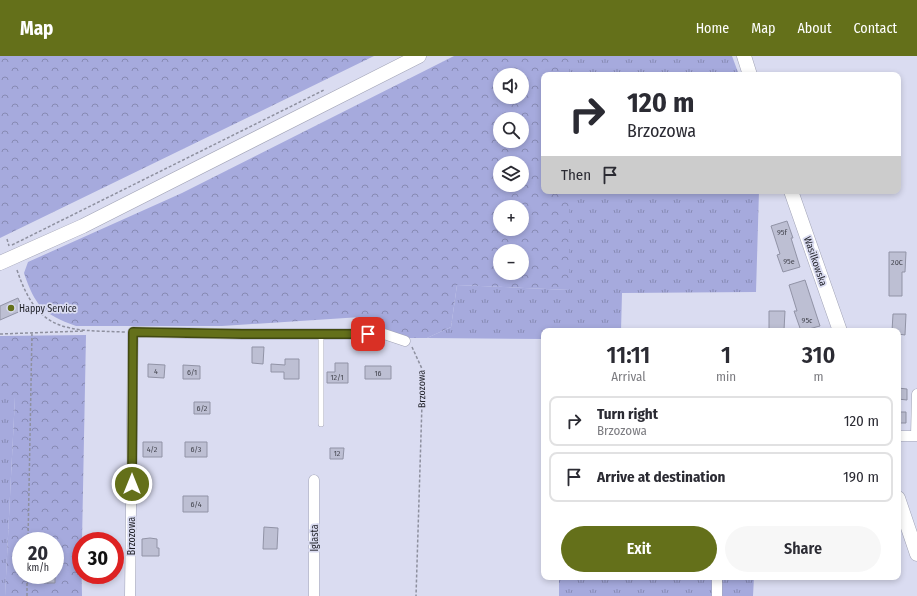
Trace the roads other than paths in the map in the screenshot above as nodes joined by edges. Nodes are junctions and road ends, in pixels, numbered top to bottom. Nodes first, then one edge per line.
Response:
1 (420, 56) edge
2 (744, 56) edge
3 (749, 72) edge
4 (792, 194) edge
5 (0, 264) edge
6 (839, 328) edge
7 (321, 334) junction
8 (405, 341) road end
9 (917, 394) edge
10 (321, 424) dead end
11 (901, 436) edge
12 (917, 436) edge
13 (314, 480) dead end
14 (901, 507) edge
15 (917, 554) edge
16 (717, 580) edge
17 (130, 596) edge
18 (314, 596) edge
19 (717, 596) edge

1 - 5 main road
2 - 3 main road
4 - 6 main road, Wasilkowska
7 - 8 street
7 - 10 lane
7 - 17 street, Brzozowa
9 - 12 street
11 - 12 street
13 - 18 street, Iglasta
14 - 15 main road
16 - 19 street

